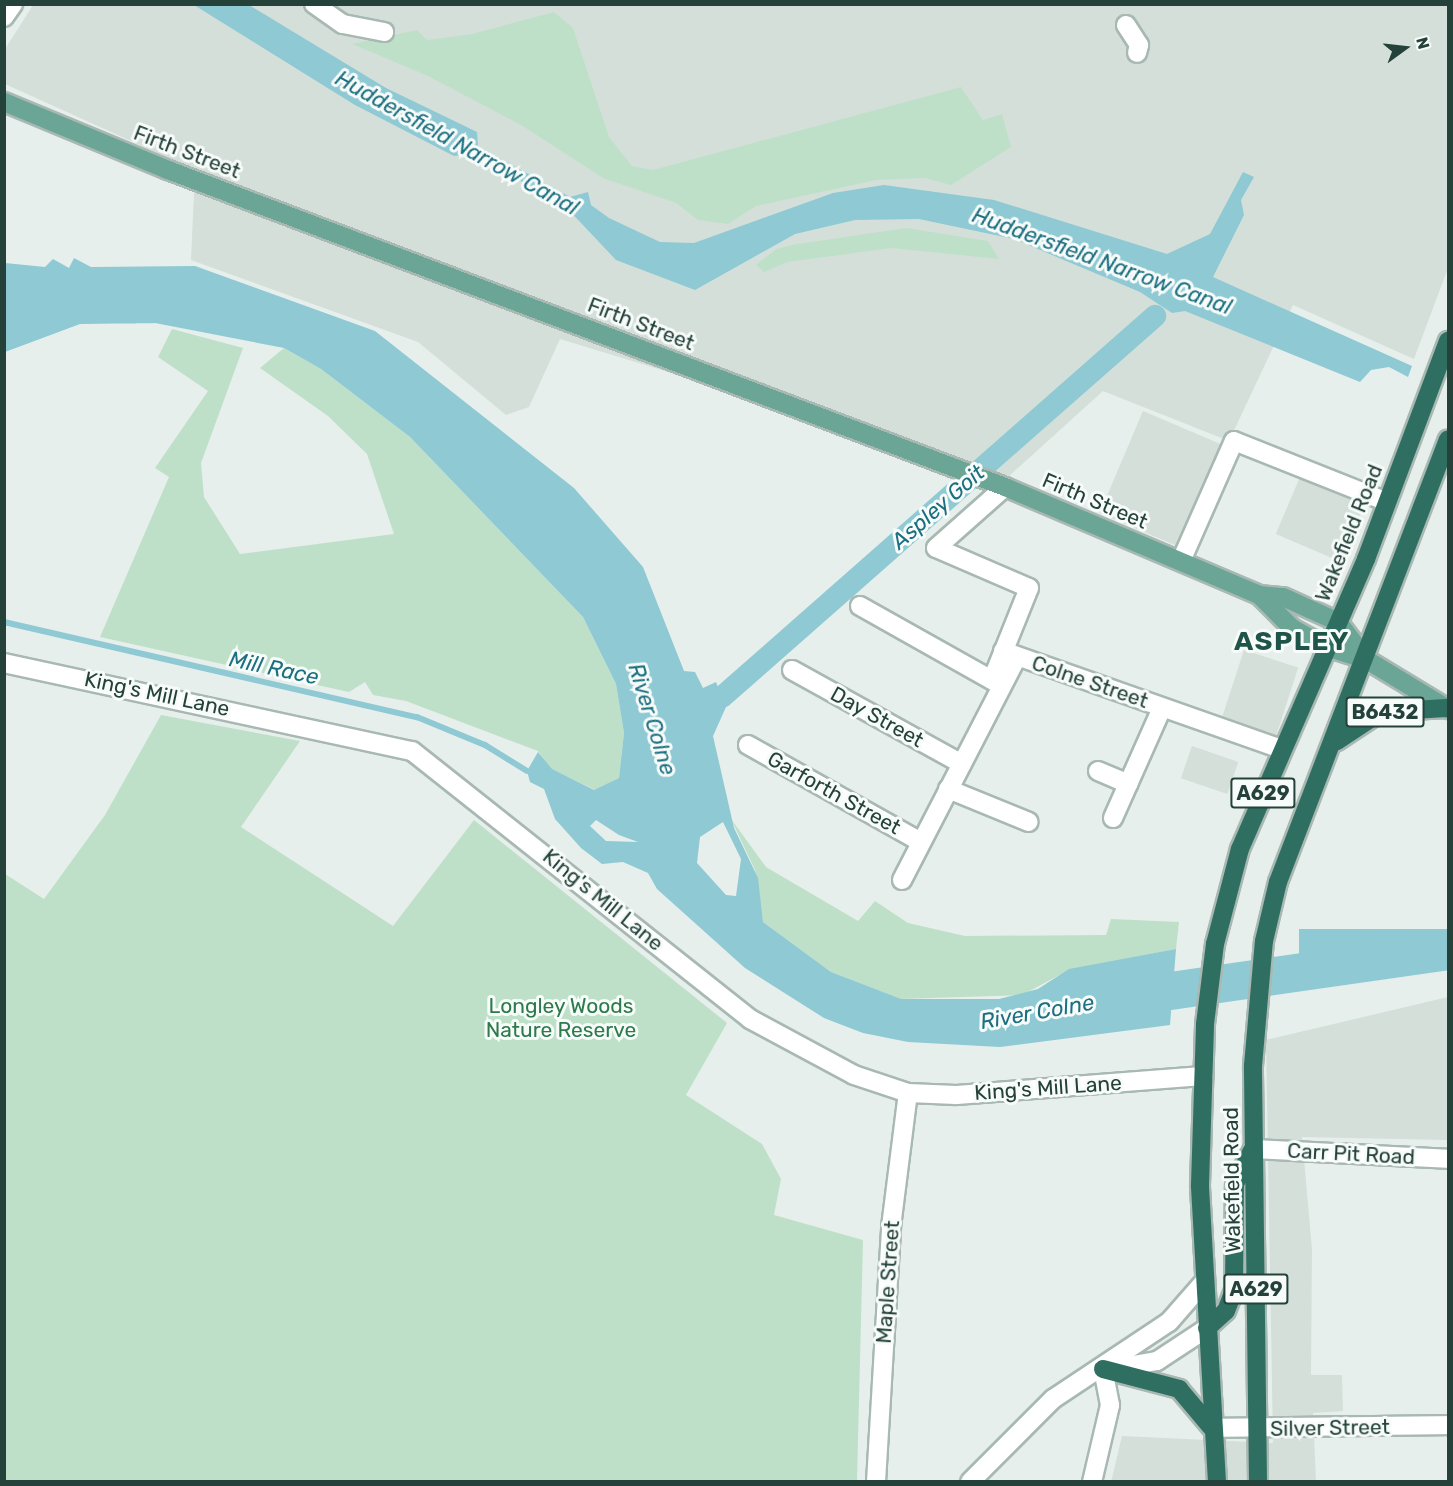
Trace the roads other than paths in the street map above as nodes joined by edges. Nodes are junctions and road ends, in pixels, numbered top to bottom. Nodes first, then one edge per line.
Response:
1 (13, 4) edge
2 (314, 4) edge
3 (4, 17) edge
4 (1126, 25) dead end
5 (384, 32) dead end
6 (1137, 53) dead end
7 (4, 102) edge
8 (1449, 341) edge
9 (1449, 438) edge
10 (997, 484) junction
11 (1387, 502) junction
12 (936, 548) junction
13 (918, 552) dead end
14 (1181, 561) junction
15 (1259, 595) junction
16 (860, 606) dead end
17 (1338, 622) junction
18 (1326, 647) junction
19 (1010, 654) junction
20 (1367, 660) junction
21 (4, 663) edge
22 (792, 670) dead end
23 (997, 683) junction
24 (1162, 708) junction
25 (1447, 709) edge
26 (1334, 744) junction
27 (748, 745) dead end
28 (1281, 749) junction
29 (962, 764) junction
30 (1098, 771) dead end
31 (1128, 784) junction
32 (948, 789) junction
33 (1113, 818) dead end
34 (1029, 822) dead end
35 (921, 842) junction
36 (902, 880) dead end
37 (1203, 1076) junction
38 (908, 1093) junction
39 (1253, 1149) junction
40 (1449, 1159) edge
41 (1203, 1283) junction
42 (1207, 1328) junction
43 (1104, 1369) junction
44 (1449, 1425) edge
45 (1212, 1428) junction
46 (1259, 1429) junction
47 (880, 1478) edge
48 (969, 1482) edge
49 (1092, 1482) edge
50 (1217, 1482) edge
51 (1258, 1482) edge

1 - 3 street
2 - 5 street
4 - 6 street
7 - 10 main road, Firth Street / B6432
8 - 11 highway, Wakefield Road / A629
9 - 20 highway, A629
10 - 12 street
10 - 14 main road, Firth Street / B6432
11 - 14 street
11 - 17 highway, Wakefield Road / A629
12 - 13 street
12 - 19 street
14 - 15 main road, Firth Street / B6432
15 - 17 main road, Firth Street / B6432
15 - 18 main road, Firth Street / B6432
16 - 23 street
17 - 18 highway, Wakefield Road / A629
17 - 20 main road, B6432
18 - 20 main road, Firth Street / B6432
18 - 28 highway, Wakefield Road / A629
19 - 23 street, Colne Street
19 - 24 street, Colne Street
20 - 25 main road, B6432
20 - 26 highway, A629
21 - 38 street, King's Mill Lane
22 - 29 street, Day Street
23 - 29 street, Colne Street
24 - 28 street, Colne Street
24 - 31 street, Colne Street
25 - 26 highway, B6432
26 - 39 highway, Wakefield Road / A629
27 - 35 street, Garforth Street
28 - 37 highway, Wakefield Road / A629
29 - 32 street, Colne Street
30 - 31 street
31 - 33 street, Colne Street
32 - 34 street
32 - 35 street, Colne Street
35 - 36 street, Colne Street
37 - 38 street, King's Mill Lane
37 - 41 highway, Wakefield Road / A629
38 - 47 street, Maple Street
39 - 40 street, Carr Pit Road
39 - 42 highway
39 - 46 highway, Wakefield Road / A629
41 - 42 highway, Wakefield Road / A629
41 - 43 street
42 - 43 street
42 - 45 highway, Wakefield Road / A629
43 - 45 highway
43 - 48 street
43 - 49 street
44 - 46 street, Silver Street
45 - 46 street, Silver Street
45 - 50 highway, Wakefield Road / A629
46 - 51 highway, Wakefield Road / A629

